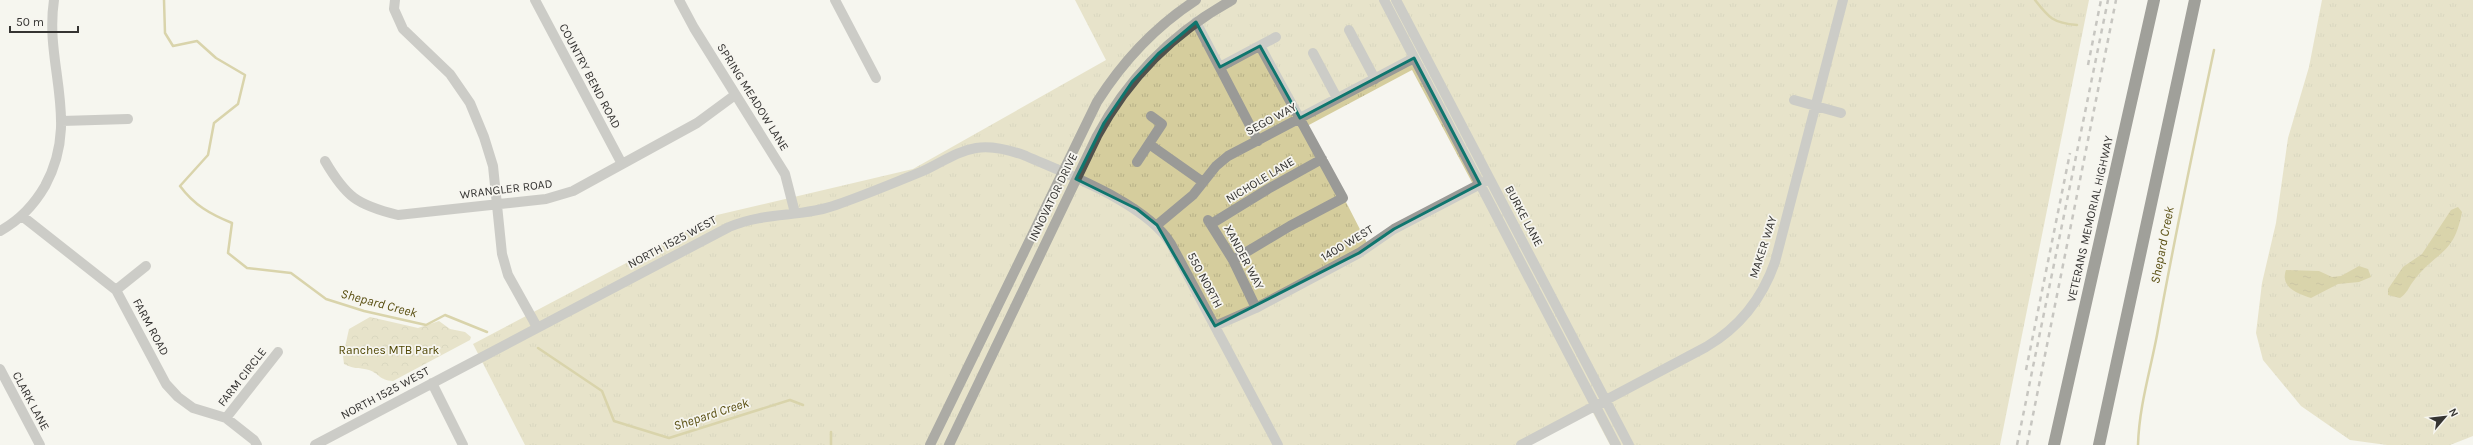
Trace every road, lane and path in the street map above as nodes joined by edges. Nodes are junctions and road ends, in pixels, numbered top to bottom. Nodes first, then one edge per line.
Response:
1 (54, 0) edge
2 (395, 0) edge
3 (535, 0) edge
4 (679, 0) edge
5 (835, 0) edge
6 (1196, 0) edge
7 (1232, 0) edge
8 (1384, 0) edge
9 (1396, 0) edge
10 (1843, 0) edge
11 (2154, 0) edge
12 (2195, 0) edge
13 (1196, 22) junction
14 (1349, 30) dead end
15 (1276, 37) dead end
16 (1260, 46) junction
17 (1312, 53) dead end
18 (1414, 58) junction
19 (1220, 68) junction
20 (876, 78) dead end
21 (1375, 79) junction
22 (735, 95) junction
23 (1337, 98) junction
24 (1794, 100) dead end
25 (1816, 106) junction
26 (1841, 113) dead end
27 (1151, 116) dead end
28 (1300, 118) junction
29 (128, 119) dead end
30 (62, 121) junction
31 (1258, 141) junction
32 (1149, 144) junction
33 (1322, 159) junction
34 (325, 161) dead end
35 (1137, 162) dead end
36 (622, 164) junction
37 (1062, 172) junction
38 (1076, 179) junction
39 (1489, 179) junction
40 (1203, 182) junction
41 (1480, 184) junction
42 (498, 204) junction
43 (795, 213) junction
44 (22, 216) junction
45 (1210, 222) joint
46 (1157, 225) junction
47 (0, 231) edge
48 (1233, 260) junction
49 (146, 266) dead end
50 (116, 290) junction
51 (1256, 308) junction
52 (1215, 326) junction
53 (537, 327) junction
54 (278, 352) dead end
55 (0, 369) edge
56 (432, 383) junction
57 (1605, 400) junction
58 (1596, 406) junction
59 (226, 418) junction
60 (40, 445) edge
61 (256, 445) edge
62 (315, 445) edge
63 (463, 445) edge
64 (930, 445) edge
65 (949, 445) edge
66 (1278, 445) edge
67 (1521, 445) edge
68 (1616, 445) edge
69 (1628, 445) edge
70 (2054, 445) edge
71 (2099, 445) edge

1 - 30 street
2 - 42 street
3 - 36 street, COUNTRY BEND ROAD
4 - 22 street, SPRING MEADOW LANE
5 - 20 street
6 - 37 main road, INNOVATOR DRIVE
7 - 13 main road, INNOVATOR DRIVE
8 - 18 street, BURKE LANE
9 - 39 street, BURKE LANE
10 - 25 street, MAKER WAY
11 - 70 highway, VETERANS MEMORIAL HIGHWAY
12 - 71 highway
13 - 19 street
13 - 38 main road, INNOVATOR DRIVE
14 - 21 street
15 - 16 street
16 - 19 street
16 - 28 street
17 - 23 street
18 - 21 street, SEGO WAY
18 - 41 street, BURKE LANE
19 - 31 street
21 - 23 street, SEGO WAY
22 - 36 street, WRANGLER ROAD
22 - 43 street, SPRING MEADOW LANE
23 - 28 street, SEGO WAY
24 - 25 street
25 - 26 street
25 - 57 street, MAKER WAY
27 - 32 street
28 - 31 street, SEGO WAY
28 - 33 street
29 - 30 street
30 - 44 street
31 - 40 street, SEGO WAY
32 - 35 street
32 - 40 street
33 - 45 street, NICHOLE LANE
33 - 48 street
34 - 42 street, WRANGLER ROAD
36 - 42 street, WRANGLER ROAD
37 - 38 street, 550 NORTH
37 - 43 street, NORTH 1525 WEST
37 - 64 main road, INNOVATOR DRIVE
38 - 46 street, 550 NORTH
38 - 65 main road, INNOVATOR DRIVE
39 - 41 street, 1400 WEST
39 - 57 street, BURKE LANE
40 - 46 street, SEGO WAY
41 - 51 street, 1400 WEST
41 - 58 street, BURKE LANE
42 - 53 street
43 - 53 street, NORTH 1525 WEST
44 - 47 street
44 - 50 street, FARM ROAD
45 - 48 street, XANDER WAY
46 - 52 street, 550 NORTH
48 - 51 street, XANDER WAY
49 - 50 street
50 - 59 street, FARM ROAD
51 - 52 street, 1400 WEST
52 - 66 street, 550 NORTH
53 - 56 street, NORTH 1525 WEST
54 - 59 street, FARM CIRCLE
55 - 60 street, CLARK LANE
56 - 62 street, NORTH 1525 WEST
56 - 63 street
57 - 58 street, MAKER WAY
57 - 69 street, BURKE LANE
58 - 67 street, MAKER WAY
58 - 68 street, BURKE LANE
59 - 61 street, FARM ROAD

